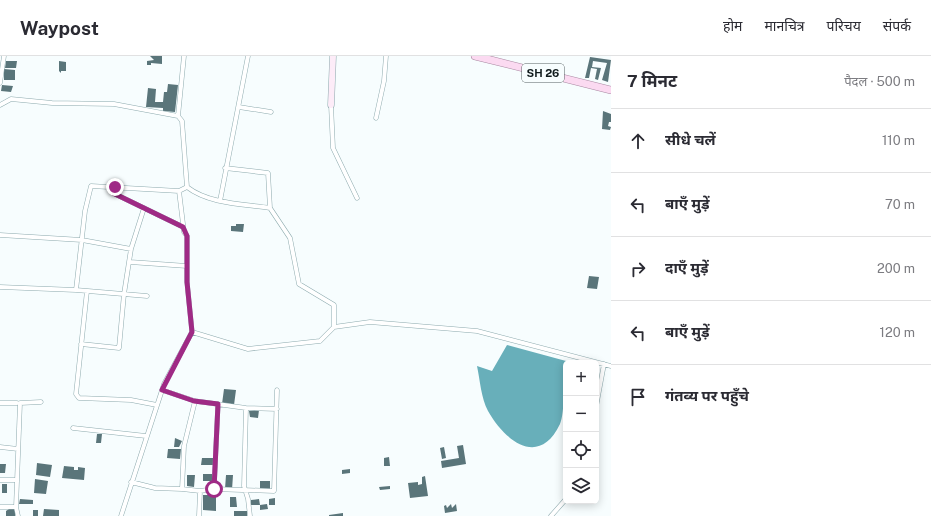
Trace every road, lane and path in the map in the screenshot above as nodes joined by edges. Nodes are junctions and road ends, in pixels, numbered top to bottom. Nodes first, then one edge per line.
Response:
1 (4, 56) edge
2 (184, 56) edge
3 (248, 56) edge
4 (333, 56) edge
5 (386, 56) edge
6 (475, 56) edge
7 (0, 83) edge
8 (611, 90) edge
9 (0, 104) edge
10 (331, 105) joint
11 (239, 107) junction
12 (271, 112) dead end
13 (178, 116) junction
14 (376, 118) dead end
15 (225, 168) junction
16 (187, 187) junction
17 (110, 188) junction
18 (178, 192) junction
19 (357, 198) dead end
20 (220, 201) junction
21 (144, 208) junction
22 (270, 208) junction
23 (183, 227) junction
24 (0, 235) edge
25 (82, 240) junction
26 (131, 249) junction
27 (130, 262) junction
28 (187, 266) junction
29 (0, 287) edge
30 (76, 290) junction
31 (87, 291) junction
32 (124, 294) junction
33 (147, 296) dead end
34 (334, 327) junction
35 (192, 332) junction
36 (81, 344) junction
37 (604, 364) junction
38 (611, 366) edge
39 (162, 390) junction
40 (277, 390) dead end
41 (598, 396) edge
42 (194, 401) junction
43 (41, 402) dead end
44 (0, 403) edge
45 (17, 403) dead end
46 (218, 404) junction
47 (157, 405) junction
48 (246, 408) junction
49 (278, 409) junction
50 (73, 428) dead end
51 (146, 436) junction
52 (0, 448) edge
53 (18, 449) junction
54 (0, 480) edge
55 (17, 480) junction
56 (131, 482) junction
57 (182, 488) junction
58 (214, 489) junction
59 (200, 491) junction
60 (245, 492) junction
61 (563, 503) edge
62 (0, 507) edge
63 (16, 507) junction
64 (18, 516) edge
65 (121, 516) edge
66 (200, 516) edge
67 (250, 516) edge
68 (552, 516) edge

1 - 7 street
2 - 13 street
3 - 11 street
4 - 10 street
5 - 14 street
6 - 8 main road, SH 26
9 - 13 street
10 - 19 street
11 - 12 street
11 - 15 street
13 - 16 street
15 - 20 street
15 - 22 street
16 - 18 street
16 - 20 street
17 - 18 street
17 - 21 street
17 - 25 street
18 - 23 street
20 - 22 street
21 - 23 street
21 - 26 street
22 - 34 street
23 - 28 street
24 - 25 street
25 - 26 street
25 - 30 street
26 - 27 street
27 - 28 street
27 - 32 street
28 - 35 street
29 - 30 street
30 - 31 street
31 - 32 street
31 - 36 street
32 - 33 street
32 - 36 street
34 - 35 street
34 - 37 street
35 - 39 street
36 - 47 street
37 - 38 street
37 - 41 street
39 - 42 street
39 - 47 street
40 - 49 street
42 - 46 street
42 - 57 street
43 - 53 street
44 - 45 street
46 - 48 street
46 - 58 street
47 - 51 street
48 - 49 street
48 - 60 street
49 - 60 street
50 - 51 street
51 - 56 street
52 - 53 street
53 - 55 street
54 - 55 street
55 - 63 street
56 - 57 street
56 - 65 street
57 - 59 street
58 - 59 street
58 - 60 street
59 - 66 street
60 - 67 street
61 - 68 street
62 - 63 street
63 - 64 street

